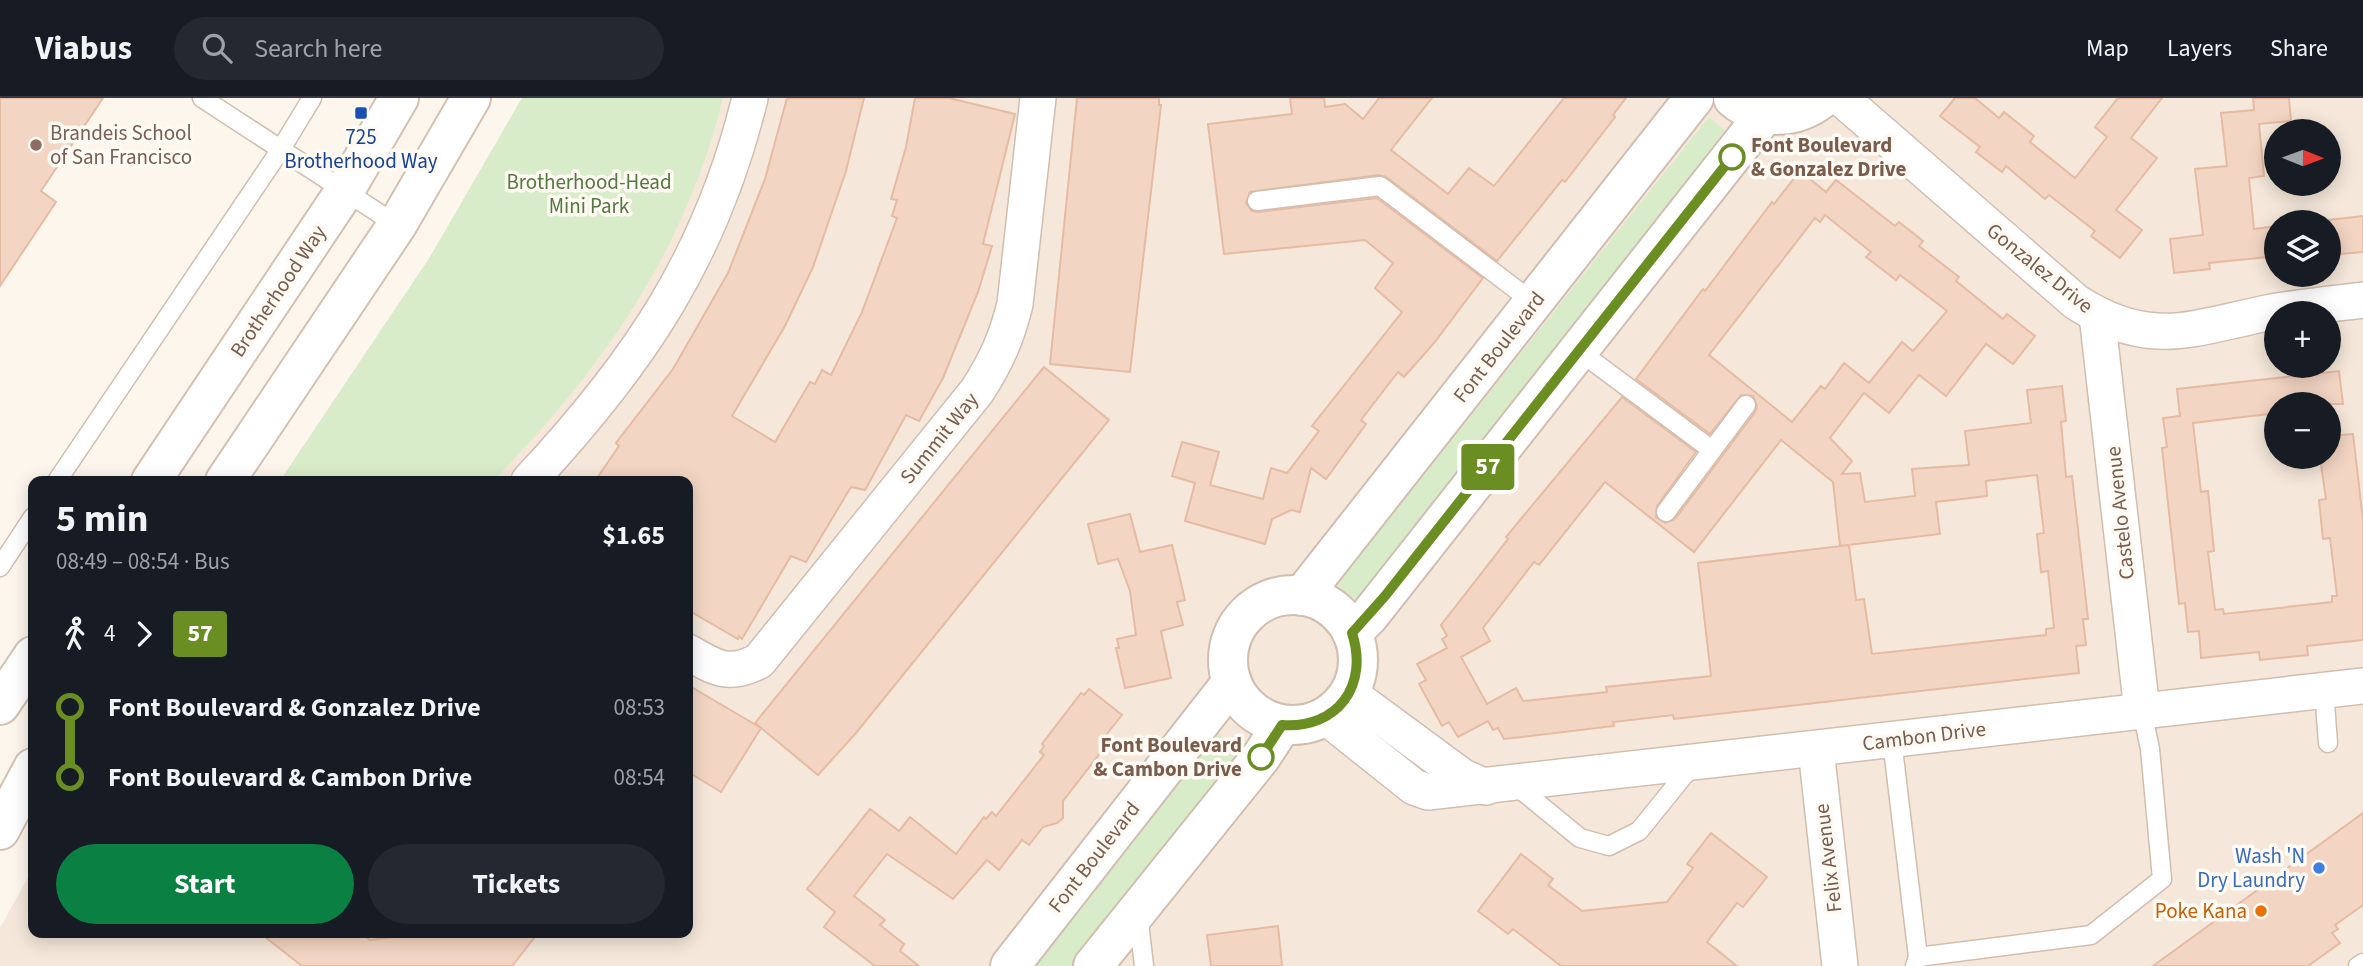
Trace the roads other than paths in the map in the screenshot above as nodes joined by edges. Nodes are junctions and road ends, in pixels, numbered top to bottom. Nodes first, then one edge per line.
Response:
1 (202, 98) edge
2 (312, 98) edge
3 (400, 98) edge
4 (471, 98) edge
5 (750, 98) edge
6 (1038, 98) edge
7 (1695, 98) edge
8 (1823, 98) edge
9 (1841, 98) edge
10 (1749, 106) edge
11 (281, 149) junction
12 (344, 192) junction
13 (1257, 201) dead end
14 (397, 225) junction
15 (2363, 300) edge
16 (1534, 303) junction
17 (2097, 315) junction
18 (1579, 351) junction
19 (1746, 405) dead end
20 (1712, 450) junction
21 (60, 476) edge
22 (154, 476) edge
23 (228, 476) edge
24 (534, 476) edge
25 (1666, 512) dead end
26 (28, 525) edge
27 (0, 567) edge
28 (1302, 596) junction
29 (1352, 633) junction
30 (693, 654) edge
31 (28, 663) edge
32 (1232, 682) junction
33 (2363, 686) edge
34 (2324, 690) junction
35 (0, 705) edge
36 (1338, 705) junction
37 (2142, 711) junction
38 (1282, 725) junction
39 (1892, 740) junction
40 (2328, 743) dead end
41 (1816, 749) junction
42 (1694, 763) junction
43 (28, 777) edge
44 (1500, 785) junction
45 (0, 830) edge
46 (1138, 910) junction
47 (1917, 962) edge
48 (2363, 963) edge
49 (1010, 966) edge
50 (1093, 966) edge
51 (1144, 966) edge
52 (1840, 966) edge
53 (2358, 966) edge

1 - 11 lane
2 - 11 lane
3 - 12 street, Brotherhood Way
4 - 14 street
5 - 24 street
6 - 30 street, Summit Way
7 - 16 street, Font Boulevard
8 - 10 street
9 - 17 street, Gonzalez Drive
10 - 18 street
11 - 12 lane
11 - 21 lane
12 - 14 lane
12 - 22 street, Brotherhood Way
13 - 16 lane
14 - 23 street
15 - 17 street, Gonzalez Drive
16 - 28 street, Font Boulevard
17 - 37 street, Castelo Avenue
18 - 20 lane
18 - 29 street
19 - 20 lane
20 - 25 lane
26 - 27 lane
28 - 29 street
28 - 32 street
29 - 36 street
31 - 35 street
32 - 38 street
32 - 49 street, Font Boulevard
33 - 34 street, Cambon Drive
34 - 37 street, Cambon Drive
34 - 40 lane
36 - 38 street
36 - 44 street, Cambon Drive
37 - 39 street, Cambon Drive
37 - 47 lane
38 - 46 street
39 - 41 street, Cambon Drive
39 - 47 lane
41 - 42 street, Cambon Drive
41 - 52 street, Felix Avenue
42 - 44 street, Cambon Drive
42 - 44 lane
43 - 45 street
46 - 50 street
46 - 51 lane
48 - 53 lane

